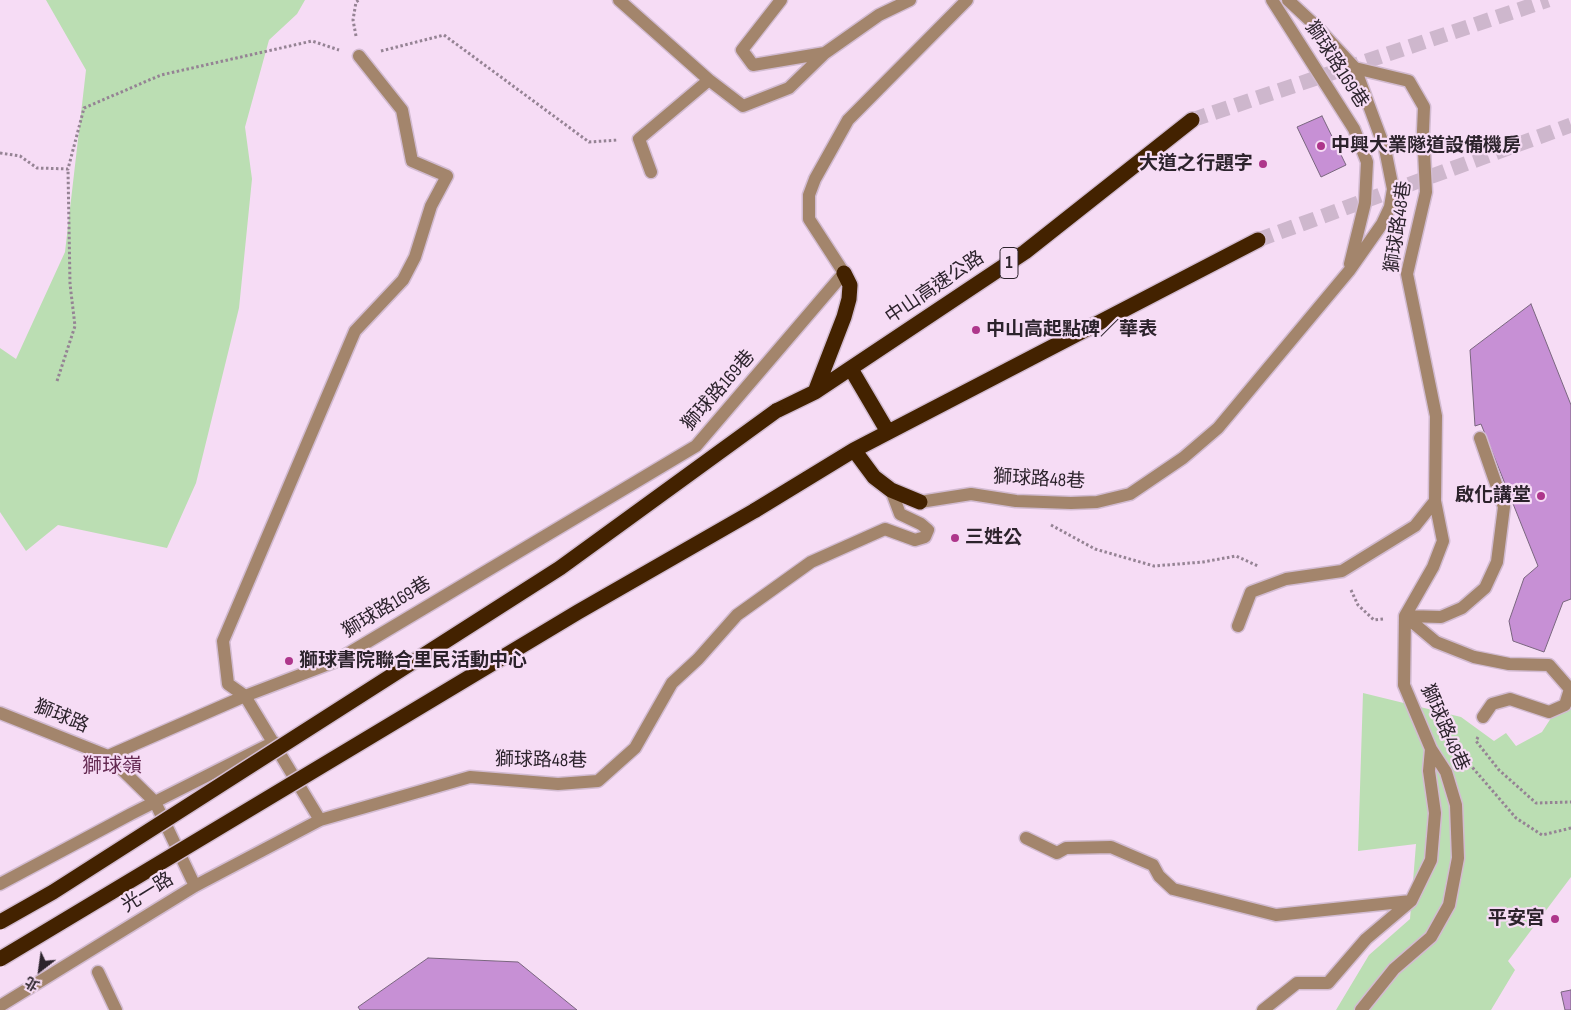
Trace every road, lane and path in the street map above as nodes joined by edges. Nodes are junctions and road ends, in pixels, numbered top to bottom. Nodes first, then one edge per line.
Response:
1 (359, 0) edge
2 (619, 0) edge
3 (910, 0) edge
4 (967, 0) edge
5 (1272, 0) edge
6 (1288, 0) edge
7 (777, 2) edge
8 (825, 53) junction
9 (359, 56) junction
10 (1355, 68) junction
11 (709, 80) junction
12 (1192, 120) tunnel mouth
13 (639, 139) junction
14 (0, 153) edge
15 (68, 169) junction
16 (651, 172) dead end
17 (1258, 240) tunnel mouth
18 (1348, 271) junction
19 (844, 273) junction
20 (851, 369) junction
21 (57, 381) dead end
22 (815, 392) junction
23 (888, 432) junction
24 (1480, 438) dead end
25 (854, 450) junction
26 (891, 490) junction
27 (1435, 501) junction
28 (920, 502) joint
29 (1049, 524) dead end
30 (1342, 571) junction
31 (1286, 579) junction
32 (1405, 616) junction
33 (1238, 626) dead end
34 (245, 696) junction
35 (0, 713) edge
36 (1483, 717) joint
37 (274, 742) junction
38 (1431, 749) junction
39 (108, 756) junction
40 (1464, 758) dead end
41 (155, 802) junction
42 (1571, 802) edge
43 (320, 820) junction
44 (1571, 828) edge
45 (1026, 838) dead end
46 (0, 884) edge
47 (195, 886) junction
48 (1411, 901) junction
49 (0, 922) edge
50 (0, 959) edge
51 (98, 972) dead end
52 (0, 1006) edge
53 (116, 1010) edge
54 (1263, 1010) edge
55 (1361, 1010) edge

1 - 9 path
2 - 11 street
3 - 8 street
4 - 19 street
5 - 18 street, 獅球路169巷
6 - 10 street
7 - 8 street
8 - 11 street
9 - 13 path
9 - 15 path
9 - 34 street
10 - 18 street, 獅球路48巷
10 - 27 street, 獅球路48巷
11 - 13 street
12 - 20 highway, 中山高速公路 / 1
13 - 16 street
14 - 15 path
15 - 21 path
17 - 23 highway
18 - 28 street, 獅球路48巷
19 - 22 highway
19 - 34 street, 獅球路169巷
20 - 22 highway, 中山高速公路 / 1
20 - 23 highway
22 - 49 highway, 中山高速公路, bridge
23 - 25 highway
24 - 32 street
25 - 26 highway
25 - 50 highway, bridge
26 - 28 highway
26 - 43 street, 獅球路48巷
27 - 30 street
27 - 32 street, 獅球路48巷
29 - 31 path
30 - 31 street
30 - 32 path
31 - 33 street
32 - 36 street
32 - 38 street, 獅球路48巷
34 - 37 street
34 - 39 street, 獅球路169巷
35 - 39 street, 獅球路
36 - 42 path
37 - 41 street
37 - 43 street
38 - 48 street
38 - 55 street, 獅球路48巷
39 - 41 street
40 - 44 path
41 - 46 street
41 - 47 street
43 - 47 street, 光一路
45 - 48 street
47 - 52 street, 光一路
48 - 54 street
51 - 53 street

